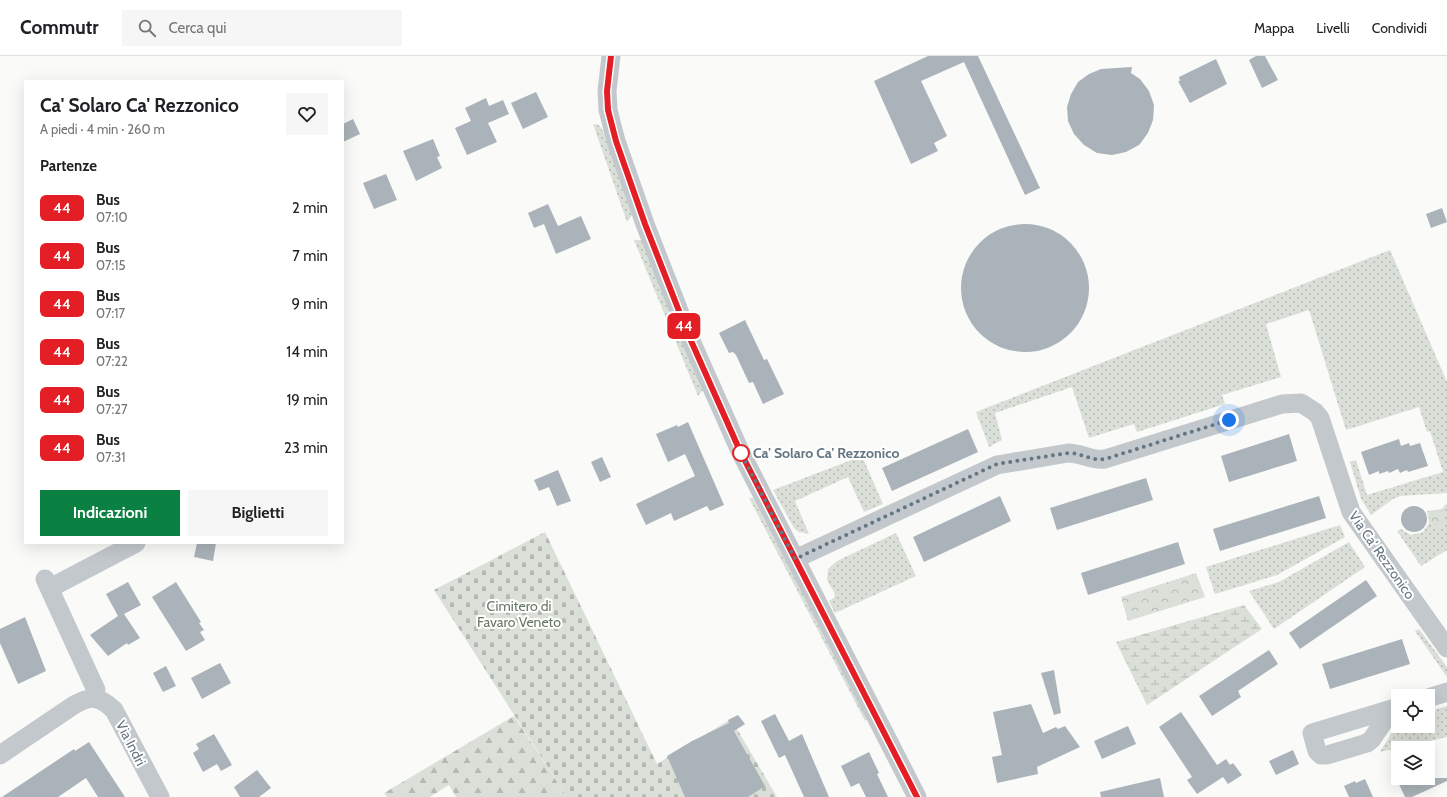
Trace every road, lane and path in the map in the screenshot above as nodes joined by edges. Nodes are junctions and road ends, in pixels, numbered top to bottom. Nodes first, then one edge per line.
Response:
1 (611, 56) edge
2 (134, 544) edge
3 (795, 559) junction
4 (1447, 648) edge
5 (1447, 692) edge
6 (1435, 696) edge
7 (94, 697) junction
8 (0, 755) edge
9 (160, 797) edge
10 (917, 797) edge

1 - 3 street
2 - 7 street
3 - 4 street, Via Ca' Rezzonico
3 - 10 street
5 - 6 street
7 - 8 street
7 - 9 street, Via Indri

